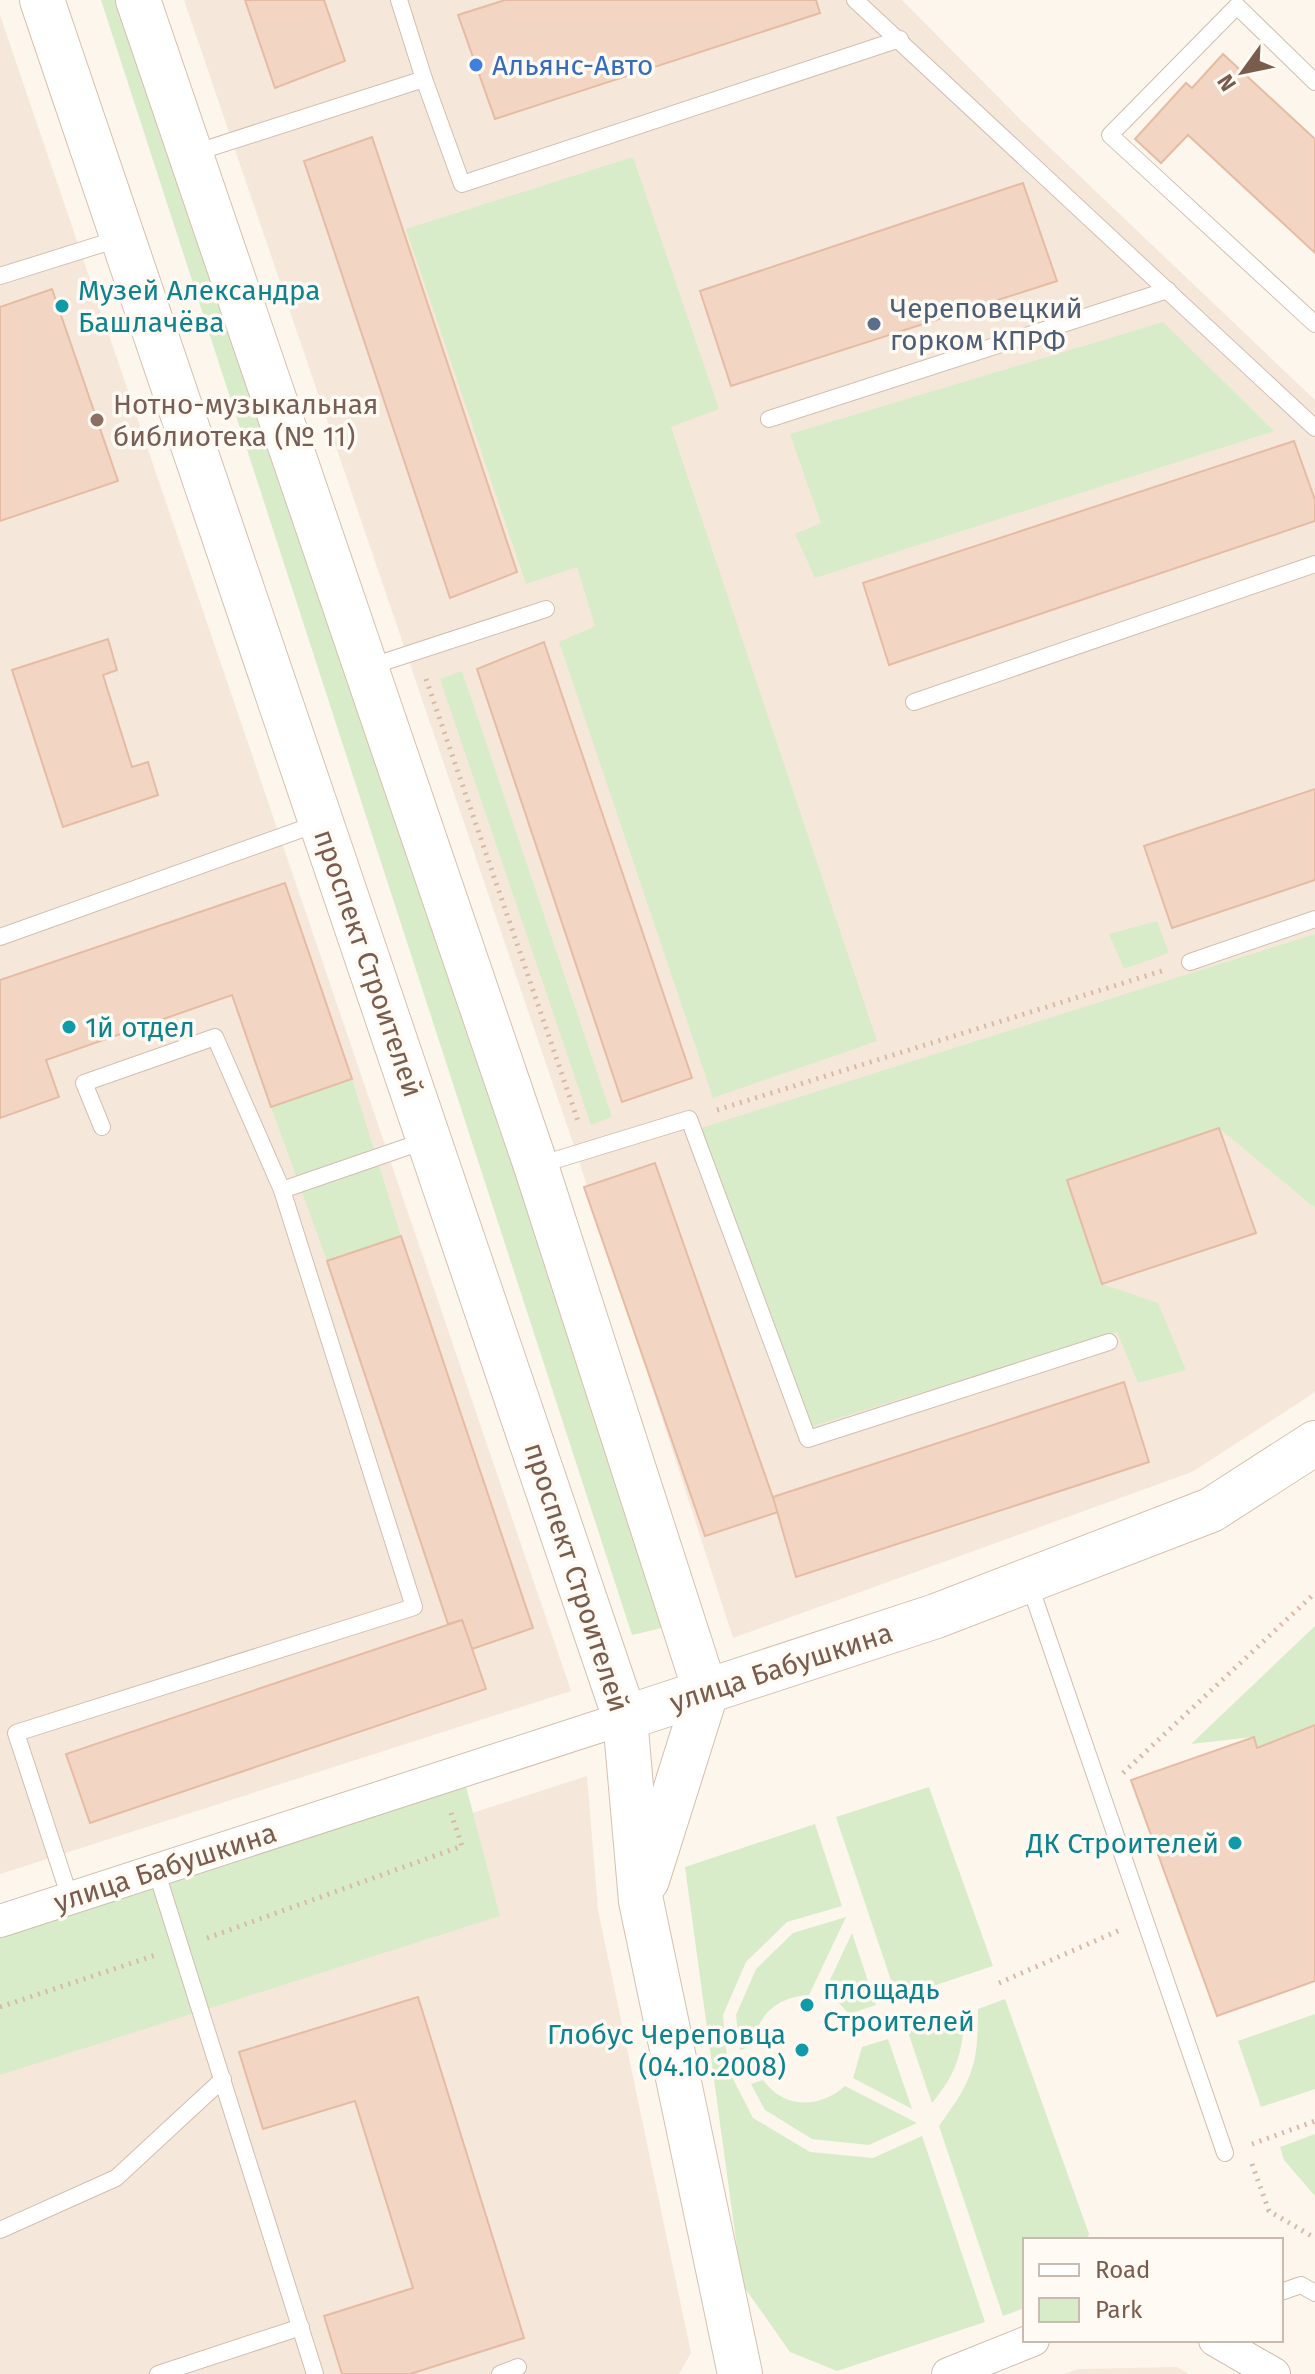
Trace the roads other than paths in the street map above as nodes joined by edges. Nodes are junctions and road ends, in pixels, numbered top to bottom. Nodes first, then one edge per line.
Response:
1 (42, 0) edge
2 (138, 0) edge
3 (399, 0) edge
4 (855, 0) edge
5 (900, 39) junction
6 (424, 79) junction
7 (1315, 82) edge
8 (190, 154) junction
9 (123, 238) junction
10 (0, 276) edge
11 (1168, 290) junction
12 (1315, 324) edge
13 (769, 419) dead end
14 (1313, 421) edge
15 (1315, 564) edge
16 (546, 609) dead end
17 (366, 668) junction
18 (914, 702) dead end
19 (321, 822) junction
20 (1315, 919) edge
21 (0, 937) edge
22 (1190, 962) road end
23 (102, 1127) dead end
24 (429, 1139) junction
25 (536, 1166) junction
26 (282, 1190) junction
27 (1109, 1342) dead end
28 (1315, 1443) edge
29 (1028, 1581) junction
30 (706, 1693) junction
31 (625, 1718) junction
32 (156, 1870) junction
33 (70, 1898) junction
34 (641, 1901) junction
35 (0, 1921) edge
36 (223, 2079) junction
37 (1225, 2153) dead end
38 (0, 2230) edge
39 (1283, 2291) edge
40 (1315, 2293) edge
41 (301, 2327) junction
42 (1028, 2342) edge
43 (1218, 2342) edge
44 (518, 2367) dead end
45 (735, 2369) edge
46 (158, 2374) edge
47 (315, 2374) edge
48 (500, 2374) edge
49 (948, 2374) edge
50 (1274, 2374) edge

1 - 9 main road, проспект Строителей
2 - 8 main road
3 - 6 lane
4 - 5 lane
5 - 6 lane
5 - 11 lane
6 - 8 lane
7 - 12 lane
8 - 17 main road
9 - 10 lane
9 - 19 main road, проспект Строителей
11 - 13 lane
11 - 14 lane
15 - 18 lane
16 - 17 lane
17 - 25 main road
19 - 21 lane
19 - 24 main road, проспект Строителей
20 - 22 lane
23 - 26 lane
24 - 26 lane
24 - 31 main road, проспект Строителей
25 - 27 lane
25 - 30 main road
26 - 33 lane
28 - 29 main road, улица Бабушкина
29 - 30 main road, улица Бабушкина
29 - 37 lane
30 - 31 main road, улица Бабушкина
30 - 34 main road
31 - 32 street, улица Бабушкина
31 - 34 main road, проспект Строителей
32 - 33 street, улица Бабушкина
32 - 36 lane
33 - 35 street, улица Бабушкина
34 - 45 main road, проспект Строителей
36 - 38 lane
36 - 41 lane
39 - 40 lane
41 - 46 lane
41 - 47 lane
42 - 49 street
43 - 50 street
44 - 48 lane

